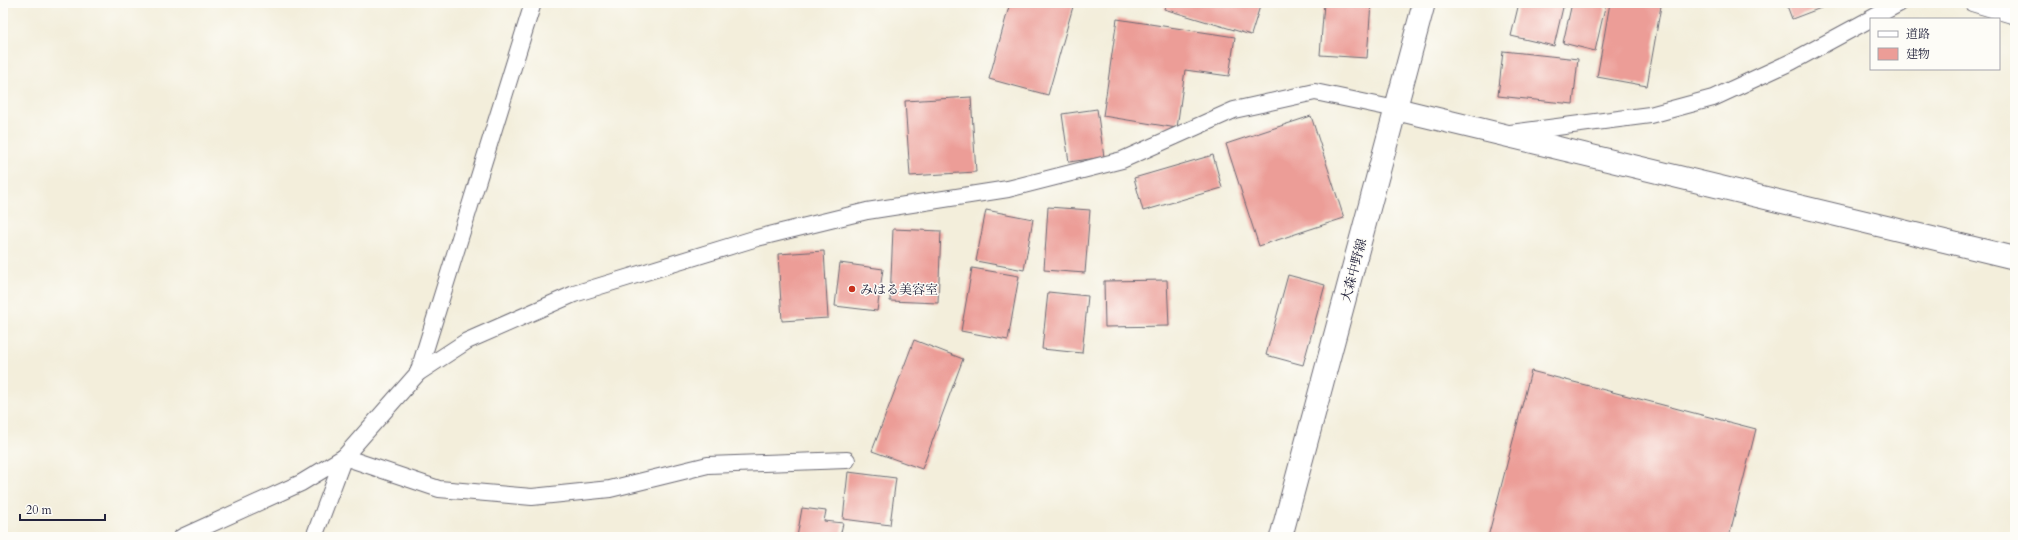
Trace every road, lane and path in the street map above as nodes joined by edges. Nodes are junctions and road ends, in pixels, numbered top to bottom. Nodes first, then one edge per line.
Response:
1 (533, 3) edge
2 (1424, 3) edge
3 (1900, 3) edge
4 (1972, 3) edge
5 (2015, 16) edge
6 (1872, 18) edge
7 (1870, 19) edge
8 (1396, 109) junction
9 (1501, 134) junction
10 (2015, 258) edge
11 (418, 373) junction
12 (344, 457) junction
13 (847, 460) dead end
14 (182, 537) edge
15 (314, 537) edge
16 (1281, 537) edge

1 - 11 lane
2 - 8 street, 大森中野線
3 - 6 lane
4 - 5 lane
7 - 9 lane
8 - 9 street
8 - 11 lane
8 - 16 street, 大森中野線
9 - 10 street
11 - 12 lane
12 - 13 lane
12 - 14 lane
12 - 15 lane

